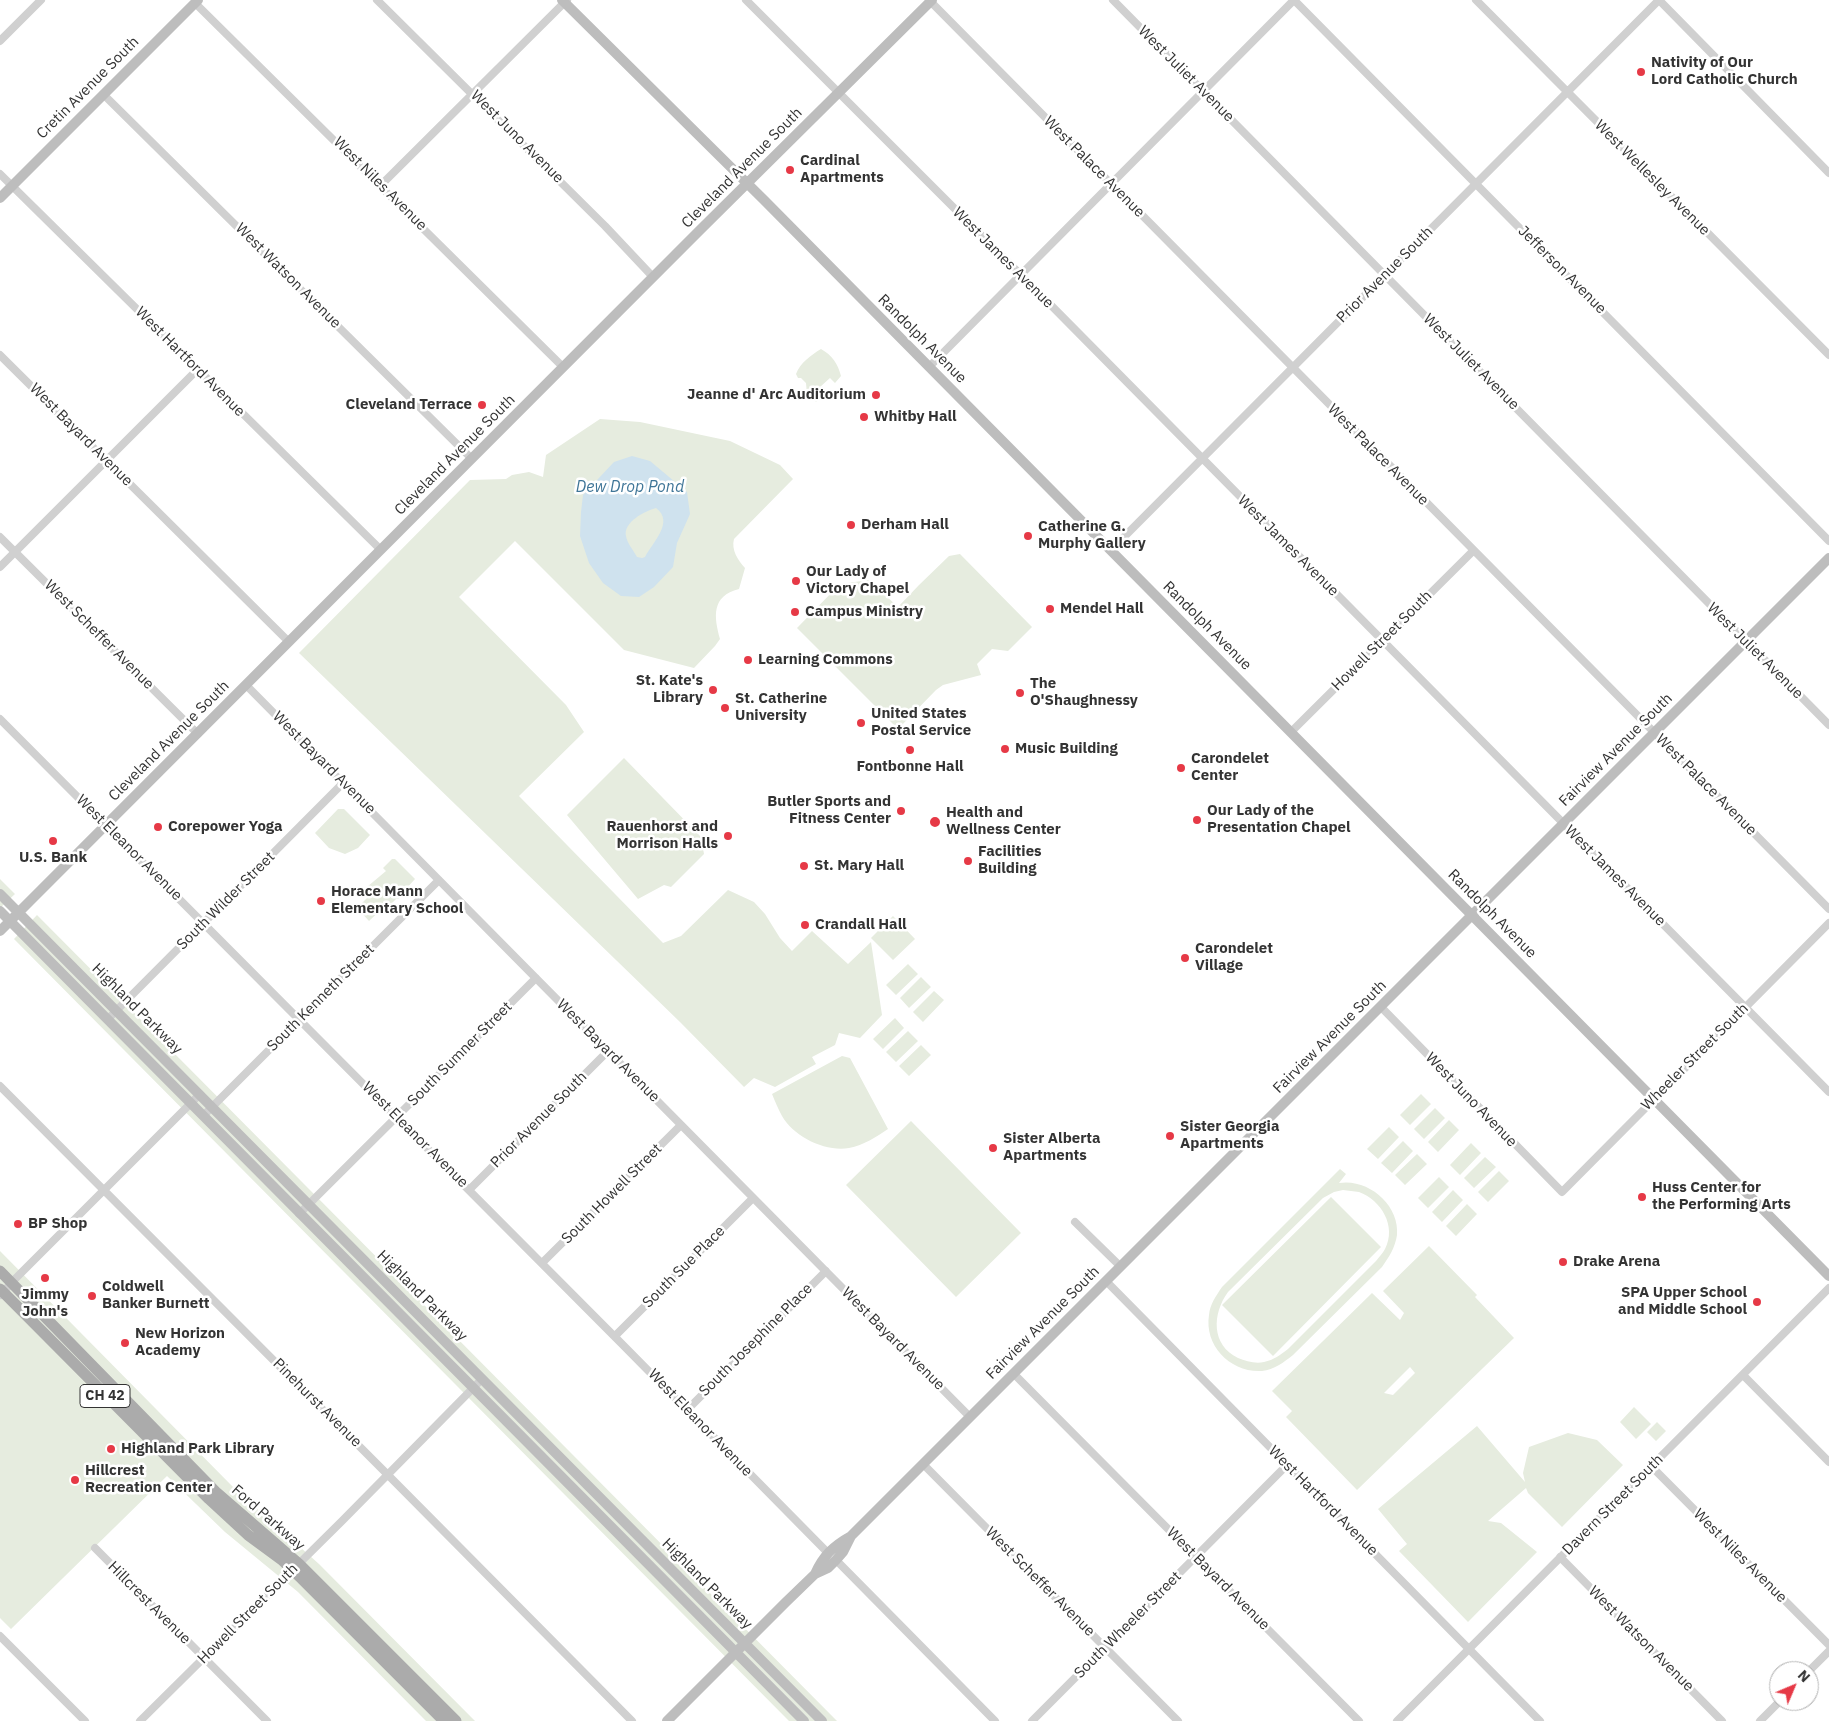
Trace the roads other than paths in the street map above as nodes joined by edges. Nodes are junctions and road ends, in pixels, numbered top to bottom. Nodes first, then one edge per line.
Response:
1 (41, 0) edge
2 (377, 0) edge
3 (746, 0) edge
4 (930, 0) edge
5 (1113, 0) edge
6 (1294, 0) edge
7 (1476, 0) edge
8 (1659, 0) edge
9 (564, 1) edge
10 (197, 2) edge
11 (0, 41) edge
12 (840, 92) junction
13 (1204, 92) junction
14 (1567, 92) junction
15 (472, 93) junction
16 (104, 94) junction
17 (1829, 173) edge
18 (0, 174) edge
19 (1475, 183) junction
20 (747, 184) junction
21 (1111, 184) junction
22 (381, 185) junction
23 (12, 186) junction
24 (0, 198) edge
25 (1021, 275) junction
26 (1385, 275) junction
27 (654, 277) junction
28 (0, 355) edge
29 (1829, 356) edge
30 (563, 367) junction
31 (930, 367) junction
32 (1292, 368) junction
33 (197, 370) junction
34 (1202, 458) junction
35 (472, 459) junction
36 (106, 461) junction
37 (0, 537) edge
38 (1829, 541) edge
39 (381, 550) junction
40 (1111, 550) junction
41 (1473, 550) junction
42 (15, 552) junction
43 (1829, 558) edge
44 (0, 567) edge
45 (1383, 641) junction
46 (1746, 641) junction
47 (289, 642) junction
48 (246, 685) junction
49 (0, 719) edge
50 (1829, 725) edge
51 (1291, 732) junction
52 (1654, 733) junction
53 (198, 734) junction
54 (343, 783) junction
55 (106, 824) junction
56 (1563, 824) junction
57 (439, 880) junction
58 (0, 894) edge
59 (1829, 909) edge
60 (0, 911) edge
61 (19, 912) junction
62 (1472, 916) junction
63 (10, 921) junction
64 (204, 923) junction
65 (1829, 923) edge
66 (0, 931) edge
67 (536, 978) junction
68 (1745, 1006) junction
69 (1381, 1007) junction
70 (117, 1010) junction
71 (108, 1019) junction
72 (299, 1020) junction
73 (608, 1051) junction
74 (0, 1086) edge
75 (1829, 1092) edge
76 (200, 1094) junction
77 (1653, 1099) junction
78 (190, 1104) junction
79 (213, 1107) junction
80 (203, 1116) junction
81 (396, 1116) junction
82 (681, 1125) junction
83 (470, 1190) junction
84 (104, 1191) junction
85 (1562, 1192) joint
86 (753, 1198) junction
87 (309, 1204) junction
88 (300, 1214) junction
89 (1075, 1222) dead end
90 (542, 1262) junction
91 (1120, 1266) junction
92 (0, 1271) edge
93 (826, 1271) junction
94 (1829, 1276) edge
95 (1106, 1281) junction
96 (12, 1282) junction
97 (1829, 1288) edge
98 (1, 1293) edge
99 (615, 1336) junction
100 (1014, 1374) junction
101 (1743, 1374) junction
102 (482, 1379) junction
103 (474, 1388) junction
104 (687, 1410) junction
105 (970, 1417) junction
106 (1829, 1462) edge
107 (923, 1464) junction
108 (1287, 1465) junction
109 (1651, 1466) junction
110 (388, 1475) junction
111 (852, 1536) junction
112 (95, 1548) dead end
113 (828, 1553) junction
114 (1196, 1557) junction
115 (1560, 1557) junction
116 (836, 1560) junction
117 (296, 1567) junction
118 (814, 1574) junction
119 (0, 1636) edge
120 (744, 1643) junction
121 (1829, 1646) edge
122 (1105, 1648) junction
123 (1468, 1649) junction
124 (1829, 1651) edge
125 (735, 1652) junction
126 (203, 1658) junction
127 (1819, 1661) edge
128 (1770, 1711) edge
129 (85, 1721) edge
130 (140, 1721) edge
131 (267, 1721) edge
132 (444, 1721) edge
133 (456, 1721) edge
134 (632, 1721) edge
135 (667, 1721) edge
136 (804, 1721) edge
137 (822, 1721) edge
138 (995, 1721) edge
139 (1032, 1721) edge
140 (1178, 1721) edge
141 (1359, 1721) edge
142 (1397, 1721) edge
143 (1540, 1721) edge
144 (1722, 1721) edge
145 (1760, 1721) edge

1 - 11 street
2 - 15 street, West Juno Avenue
3 - 12 street, West James Avenue
4 - 12 street, Cleveland Avenue South
4 - 21 street, West Palace Avenue
5 - 13 street, West Juliet Avenue
6 - 13 street
6 - 19 street, Jefferson Avenue
7 - 14 street, West Wellesley Avenue
8 - 14 street, Prior Avenue South
8 - 17 street
9 - 15 street
9 - 20 street, Randolph Avenue
10 - 16 street, Cretin Avenue South
10 - 22 street, West Niles Avenue
12 - 20 street, Cleveland Avenue South
12 - 25 street, West James Avenue
13 - 21 street
13 - 26 street, West Juliet Avenue
14 - 19 street, Prior Avenue South
14 - 29 street, West Wellesley Avenue
15 - 22 street
15 - 27 street, West Juno Avenue
16 - 23 street, Cretin Avenue South
16 - 35 street, West Watson Avenue
18 - 23 street, West Hartford Avenue
19 - 26 street, Prior Avenue South
19 - 38 street, Jefferson Avenue
20 - 27 street, Cleveland Avenue South
20 - 31 street, Randolph Avenue
21 - 25 street
21 - 32 street, West Palace Avenue
22 - 30 street, West Niles Avenue
23 - 24 street, Cretin Avenue South
23 - 33 street, West Hartford Avenue
25 - 31 street
25 - 34 street, West James Avenue
26 - 32 street, Prior Avenue South
26 - 46 street, West Juliet Avenue
27 - 30 street, Cleveland Avenue South
28 - 36 street, West Bayard Avenue
30 - 35 street, Cleveland Avenue South
31 - 40 street, Randolph Avenue
32 - 34 street, Prior Avenue South
32 - 41 street, West Palace Avenue
33 - 36 street
33 - 39 street, West Hartford Avenue
34 - 40 street, Prior Avenue South
34 - 45 street, West James Avenue
35 - 39 street, Cleveland Avenue South
36 - 42 street
36 - 47 street, West Bayard Avenue
37 - 42 street, West Scheffer Avenue
39 - 47 street, Cleveland Avenue South
40 - 51 street, Randolph Avenue
41 - 45 street, Howell Street South
41 - 52 street, West Palace Avenue
42 - 44 street
42 - 53 street, West Scheffer Avenue
43 - 46 street, Fairview Avenue South
45 - 51 street, Howell Street South
45 - 56 street, West James Avenue
46 - 50 street, West Juliet Avenue
46 - 52 street, Fairview Avenue South
47 - 48 street, Cleveland Avenue South
48 - 53 street, Cleveland Avenue South
48 - 54 street, West Bayard Avenue
49 - 55 street, West Eleanor Avenue
51 - 62 street, Randolph Avenue
52 - 56 street, Fairview Avenue South
52 - 59 street, West Palace Avenue
53 - 55 street, Cleveland Avenue South
54 - 57 street, West Bayard Avenue
54 - 64 street, South Wilder Street
55 - 61 street, Cleveland Avenue South
55 - 64 street, West Eleanor Avenue
56 - 62 street, Fairview Avenue South
56 - 68 street, West James Avenue
57 - 67 street, West Bayard Avenue
57 - 72 street, South Kenneth Street
58 - 61 street, Highland Parkway
60 - 63 street, Highland Parkway
61 - 63 street, Cleveland Avenue South
61 - 70 street, Highland Parkway
62 - 69 street, Fairview Avenue South
62 - 77 street, Randolph Avenue
63 - 66 street, Cleveland Avenue South
63 - 71 street, Highland Parkway
64 - 70 street, South Wilder Street
64 - 72 street, West Eleanor Avenue
65 - 68 street, Wheeler Street South
67 - 73 street, West Bayard Avenue
67 - 81 street, South Sumner Street
68 - 75 street, West James Avenue
68 - 77 street, Wheeler Street South
69 - 85 street, West Juno Avenue
69 - 91 street, Fairview Avenue South
70 - 71 street, South Wilder Street
70 - 76 street, Highland Parkway
71 - 78 street, Highland Parkway
72 - 79 street, South Kenneth Street
72 - 81 street, West Eleanor Avenue
73 - 82 street, West Bayard Avenue
73 - 83 street, Prior Avenue South
74 - 84 street, Pinehurst Avenue
76 - 78 street
76 - 79 street, Highland Parkway
77 - 85 street, Wheeler Street South
77 - 94 street, Randolph Avenue
78 - 80 street, Highland Parkway
78 - 84 street
79 - 80 street, South Kenneth Street
79 - 87 street, Highland Parkway
80 - 88 street, Highland Parkway
81 - 83 street, West Eleanor Avenue
81 - 87 street, South Sumner Street
82 - 86 street, West Bayard Avenue
82 - 90 street, South Howell Street
83 - 90 street, West Eleanor Avenue
84 - 96 street
84 - 110 street, Pinehurst Avenue
86 - 93 street, West Bayard Avenue
86 - 99 street, South Sue Place
87 - 88 street, South Sumner Street
87 - 102 street, Highland Parkway
88 - 103 street, Highland Parkway
89 - 91 street
90 - 99 street, West Eleanor Avenue
91 - 95 street, Fairview Avenue South
92 - 96 main road, Ford Parkway / CH 42
93 - 104 street, South Josephine Place
93 - 105 street, West Bayard Avenue
95 - 100 street, Fairview Avenue South
95 - 108 street, West Hartford Avenue
96 - 98 street
96 - 117 main road, Ford Parkway / CH 42
97 - 101 street, Davern Street South
98 - 117 main road, Ford Parkway / CH 42
99 - 104 street, West Eleanor Avenue
100 - 105 street, Fairview Avenue South
100 - 114 street, West Bayard Avenue
101 - 106 street
101 - 109 street, Davern Street South
102 - 103 street, Howell Street South
102 - 120 street, Highland Parkway
103 - 110 street, Howell Street South
103 - 125 street, Highland Parkway
104 - 113 street, West Eleanor Avenue
105 - 107 street, Fairview Avenue South
107 - 111 street, Fairview Avenue South
107 - 122 street, West Scheffer Avenue
108 - 114 street, South Wheeler Street
108 - 123 street, West Hartford Avenue
109 - 115 street, Davern Street South
109 - 121 street, West Niles Avenue
110 - 117 street, Howell Street South
110 - 134 street, Pinehurst Avenue
111 - 113 street, Fairview Avenue South
111 - 116 street, Fairview Avenue South
112 - 126 street, Hillcrest Avenue
113 - 118 street, Fairview Avenue South
114 - 122 street, South Wheeler Street
114 - 141 street, West Bayard Avenue
115 - 123 street, Davern Street South
115 - 144 street, West Watson Avenue
116 - 118 street, Fairview Avenue South
116 - 138 street
117 - 126 street, Howell Street South
117 - 132 main road, Ford Parkway / CH 42
117 - 133 main road, Ford Parkway / CH 42
118 - 120 street, Fairview Avenue South
119 - 129 street
120 - 125 street, Fairview Avenue South
120 - 137 street, Highland Parkway
122 - 139 street, South Wheeler Street
122 - 140 street, West Scheffer Avenue
123 - 142 street, Davern Street South
123 - 143 street, West Hartford Avenue
124 - 127 street
125 - 135 street, Fairview Avenue South
125 - 136 street, Highland Parkway
126 - 130 street, Howell Street South
126 - 131 street, Hillcrest Avenue
128 - 145 street

